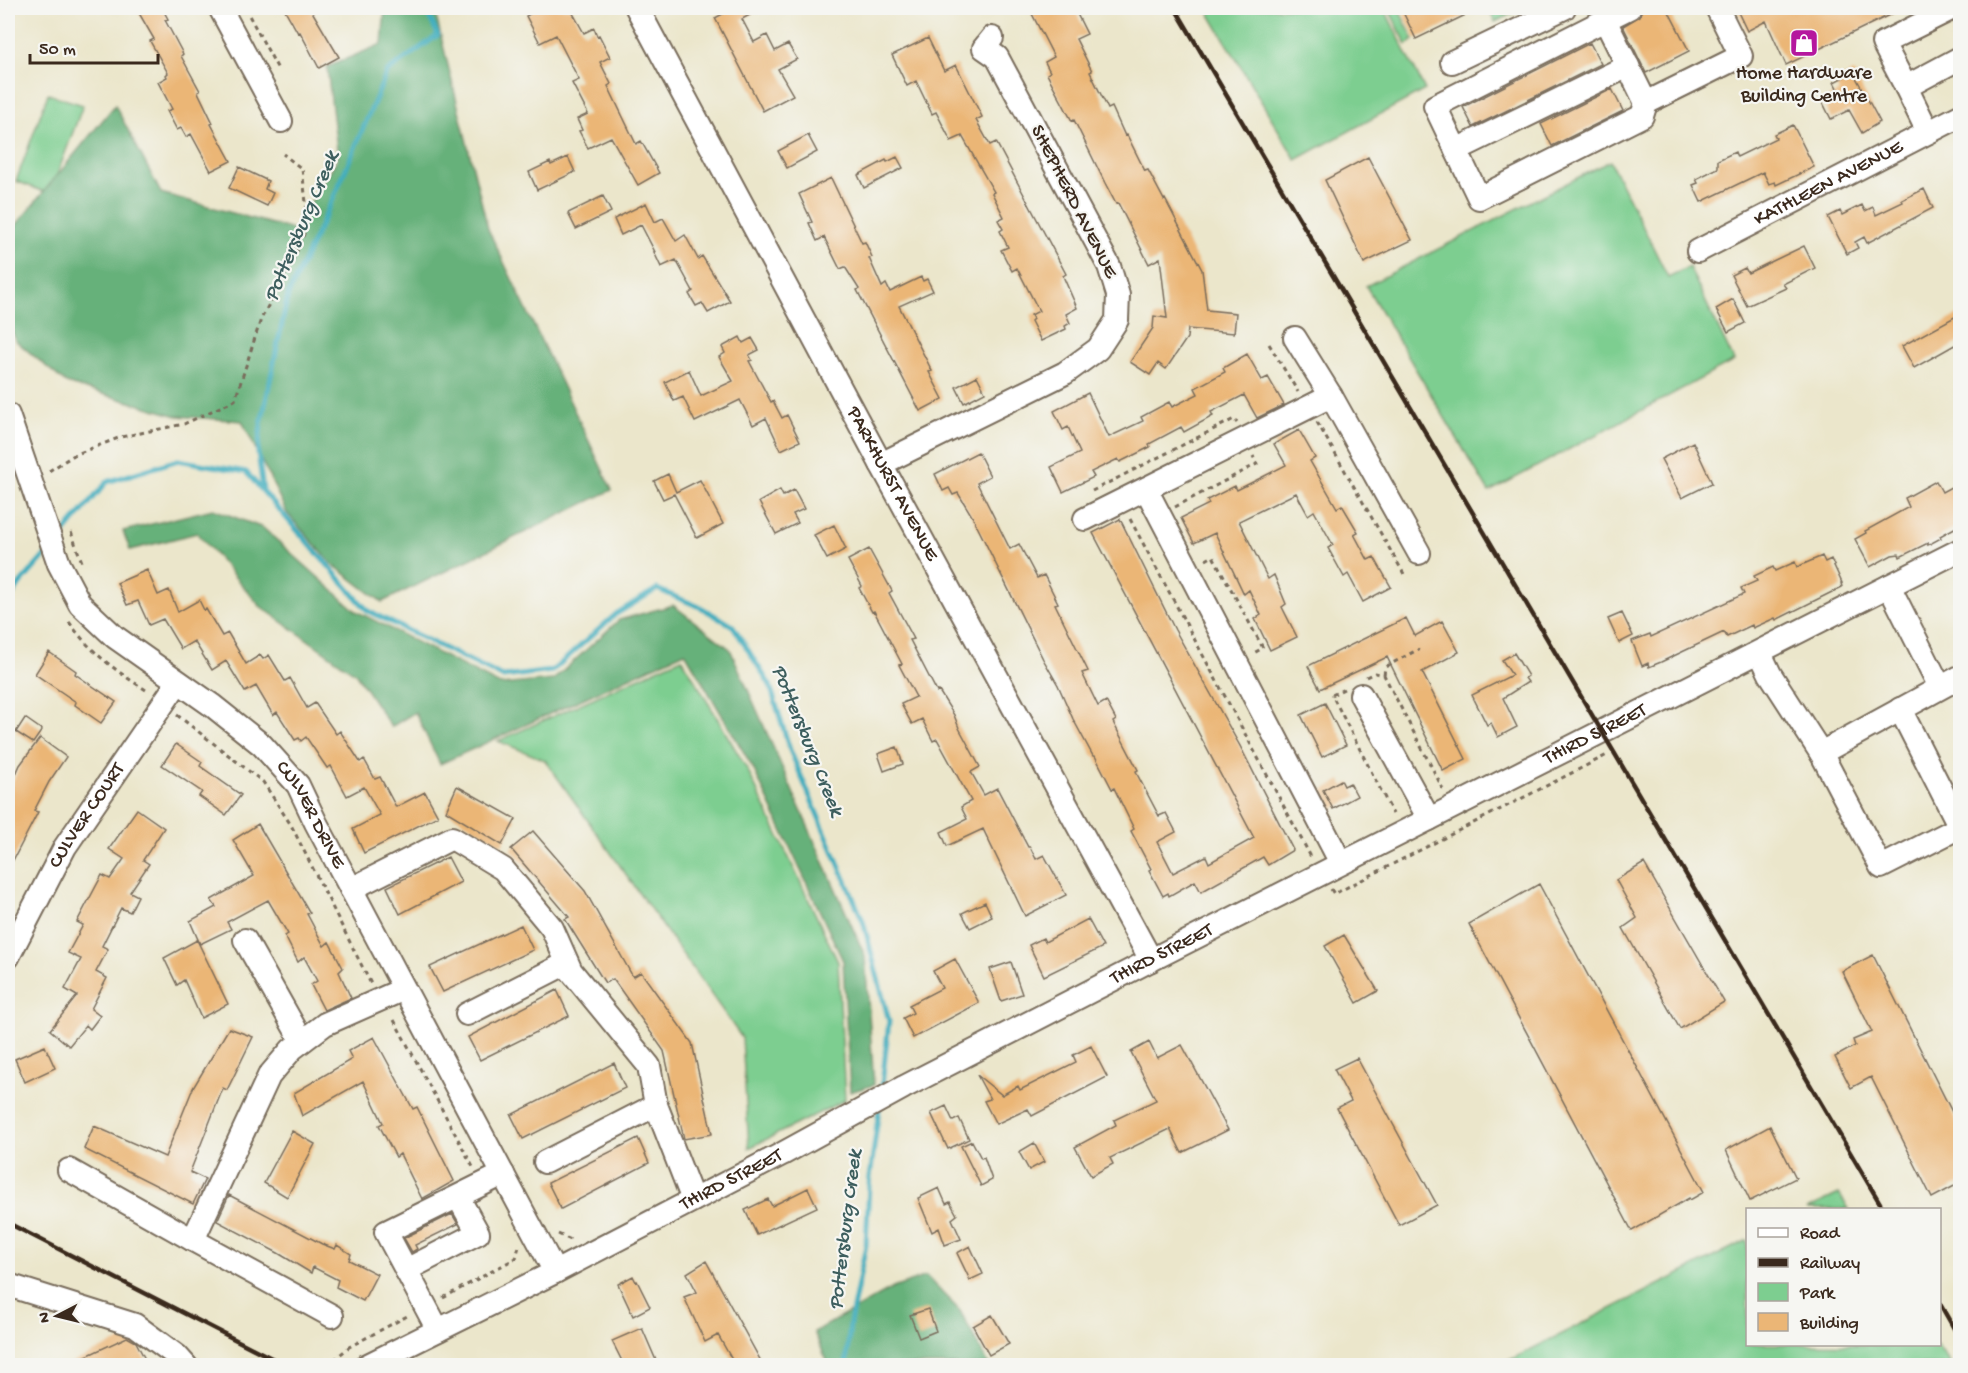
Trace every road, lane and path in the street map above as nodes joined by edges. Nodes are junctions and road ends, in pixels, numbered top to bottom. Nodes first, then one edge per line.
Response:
1 (220, 8) edge
2 (245, 8) edge
3 (637, 8) edge
4 (1564, 8) edge
5 (1629, 8) edge
6 (1716, 8) edge
7 (1954, 8) edge
8 (1960, 18) edge
9 (1605, 20) junction
10 (992, 38) dead end
11 (1960, 58) edge
12 (1452, 62) dead end
13 (1628, 66) junction
14 (279, 71) dead end
15 (1906, 87) junction
16 (1646, 103) junction
17 (1960, 116) edge
18 (280, 121) dead end
19 (1928, 132) junction
20 (1456, 150) junction
21 (283, 154) dead end
22 (1698, 251) dead end
23 (1295, 338) dead end
24 (1269, 345) dead end
25 (1331, 396) junction
26 (1308, 408) junction
27 (8, 415) edge
28 (11, 439) edge
29 (1250, 450) dead end
30 (881, 464) junction
31 (49, 471) dead end
32 (1146, 489) junction
33 (1120, 502) junction
34 (1170, 509) dead end
35 (1085, 519) dead end
36 (1960, 550) edge
37 (1419, 554) dead end
38 (1199, 564) dead end
39 (1404, 574) dead end
40 (1889, 586) junction
41 (1419, 649) dead end
42 (1760, 652) junction
43 (1246, 657) dead end
44 (1384, 675) dead end
45 (178, 682) junction
46 (1950, 682) edge
47 (1361, 695) dead end
48 (169, 709) dead end
49 (1900, 709) junction
50 (1821, 753) junction
51 (1429, 819) junction
52 (1960, 826) edge
53 (1312, 860) dead end
54 (1341, 863) junction
55 (351, 889) junction
56 (245, 940) dead end
57 (8, 957) edge
58 (1151, 960) junction
59 (567, 963) junction
60 (372, 986) dead end
61 (404, 989) junction
62 (466, 1014) dead end
63 (394, 1020) dead end
64 (302, 1041) junction
65 (656, 1106) junction
66 (545, 1162) dead end
67 (69, 1170) dead end
68 (476, 1174) dead end
69 (503, 1174) junction
70 (458, 1197) junction
71 (693, 1200) junction
72 (553, 1225) dead end
73 (581, 1235) dead end
74 (192, 1240) junction
75 (519, 1245) dead end
76 (406, 1270) junction
77 (555, 1272) junction
78 (8, 1286) edge
79 (434, 1303) dead end
80 (416, 1312) dead end
81 (332, 1316) dead end
82 (438, 1330) junction
83 (186, 1365) edge
84 (327, 1365) edge
85 (366, 1365) edge

1 - 18 street
2 - 14 path
3 - 30 street, PARKHURST AVENUE
4 - 12 street
5 - 9 street
6 - 16 street
7 - 8 street
7 - 15 street
9 - 13 street
9 - 20 street
10 - 30 street, SHEPHERD AVENUE
11 - 15 street
13 - 16 street
13 - 20 street
15 - 19 street
16 - 20 street
17 - 19 street, KATHLEEN AVENUE
19 - 22 street, KATHLEEN AVENUE
21 - 31 path
23 - 25 street
24 - 26 path
25 - 26 street
25 - 37 street
26 - 32 street
26 - 39 path
27 - 28 street, CULVER DRIVE
28 - 45 street, CULVER DRIVE
29 - 34 path
30 - 58 street, PARKHURST AVENUE
32 - 33 street
32 - 54 street
33 - 35 street
33 - 53 path
36 - 40 street, THIRD STREET
38 - 43 path
40 - 42 street, THIRD STREET
40 - 46 street
41 - 44 path
42 - 50 street
42 - 51 street, THIRD STREET
45 - 55 street, CULVER DRIVE
45 - 57 street, CULVER COURT
46 - 49 street
47 - 51 street
48 - 60 path
49 - 50 street
49 - 52 street
50 - 52 street
51 - 54 street, THIRD STREET
54 - 58 street, THIRD STREET
55 - 59 street
55 - 61 street, CULVER DRIVE
56 - 64 street
58 - 71 street, THIRD STREET
59 - 62 street
59 - 65 street
61 - 64 street
61 - 69 street, CULVER DRIVE
63 - 68 path
64 - 74 street
65 - 66 street
65 - 71 street
67 - 74 street
69 - 70 street
69 - 77 street, CULVER DRIVE
70 - 76 street
70 - 76 street
71 - 77 street, THIRD STREET
72 - 73 path
74 - 81 street
75 - 79 path
76 - 82 street
77 - 82 street, THIRD STREET
78 - 83 street
80 - 84 path
82 - 85 street, THIRD STREET

